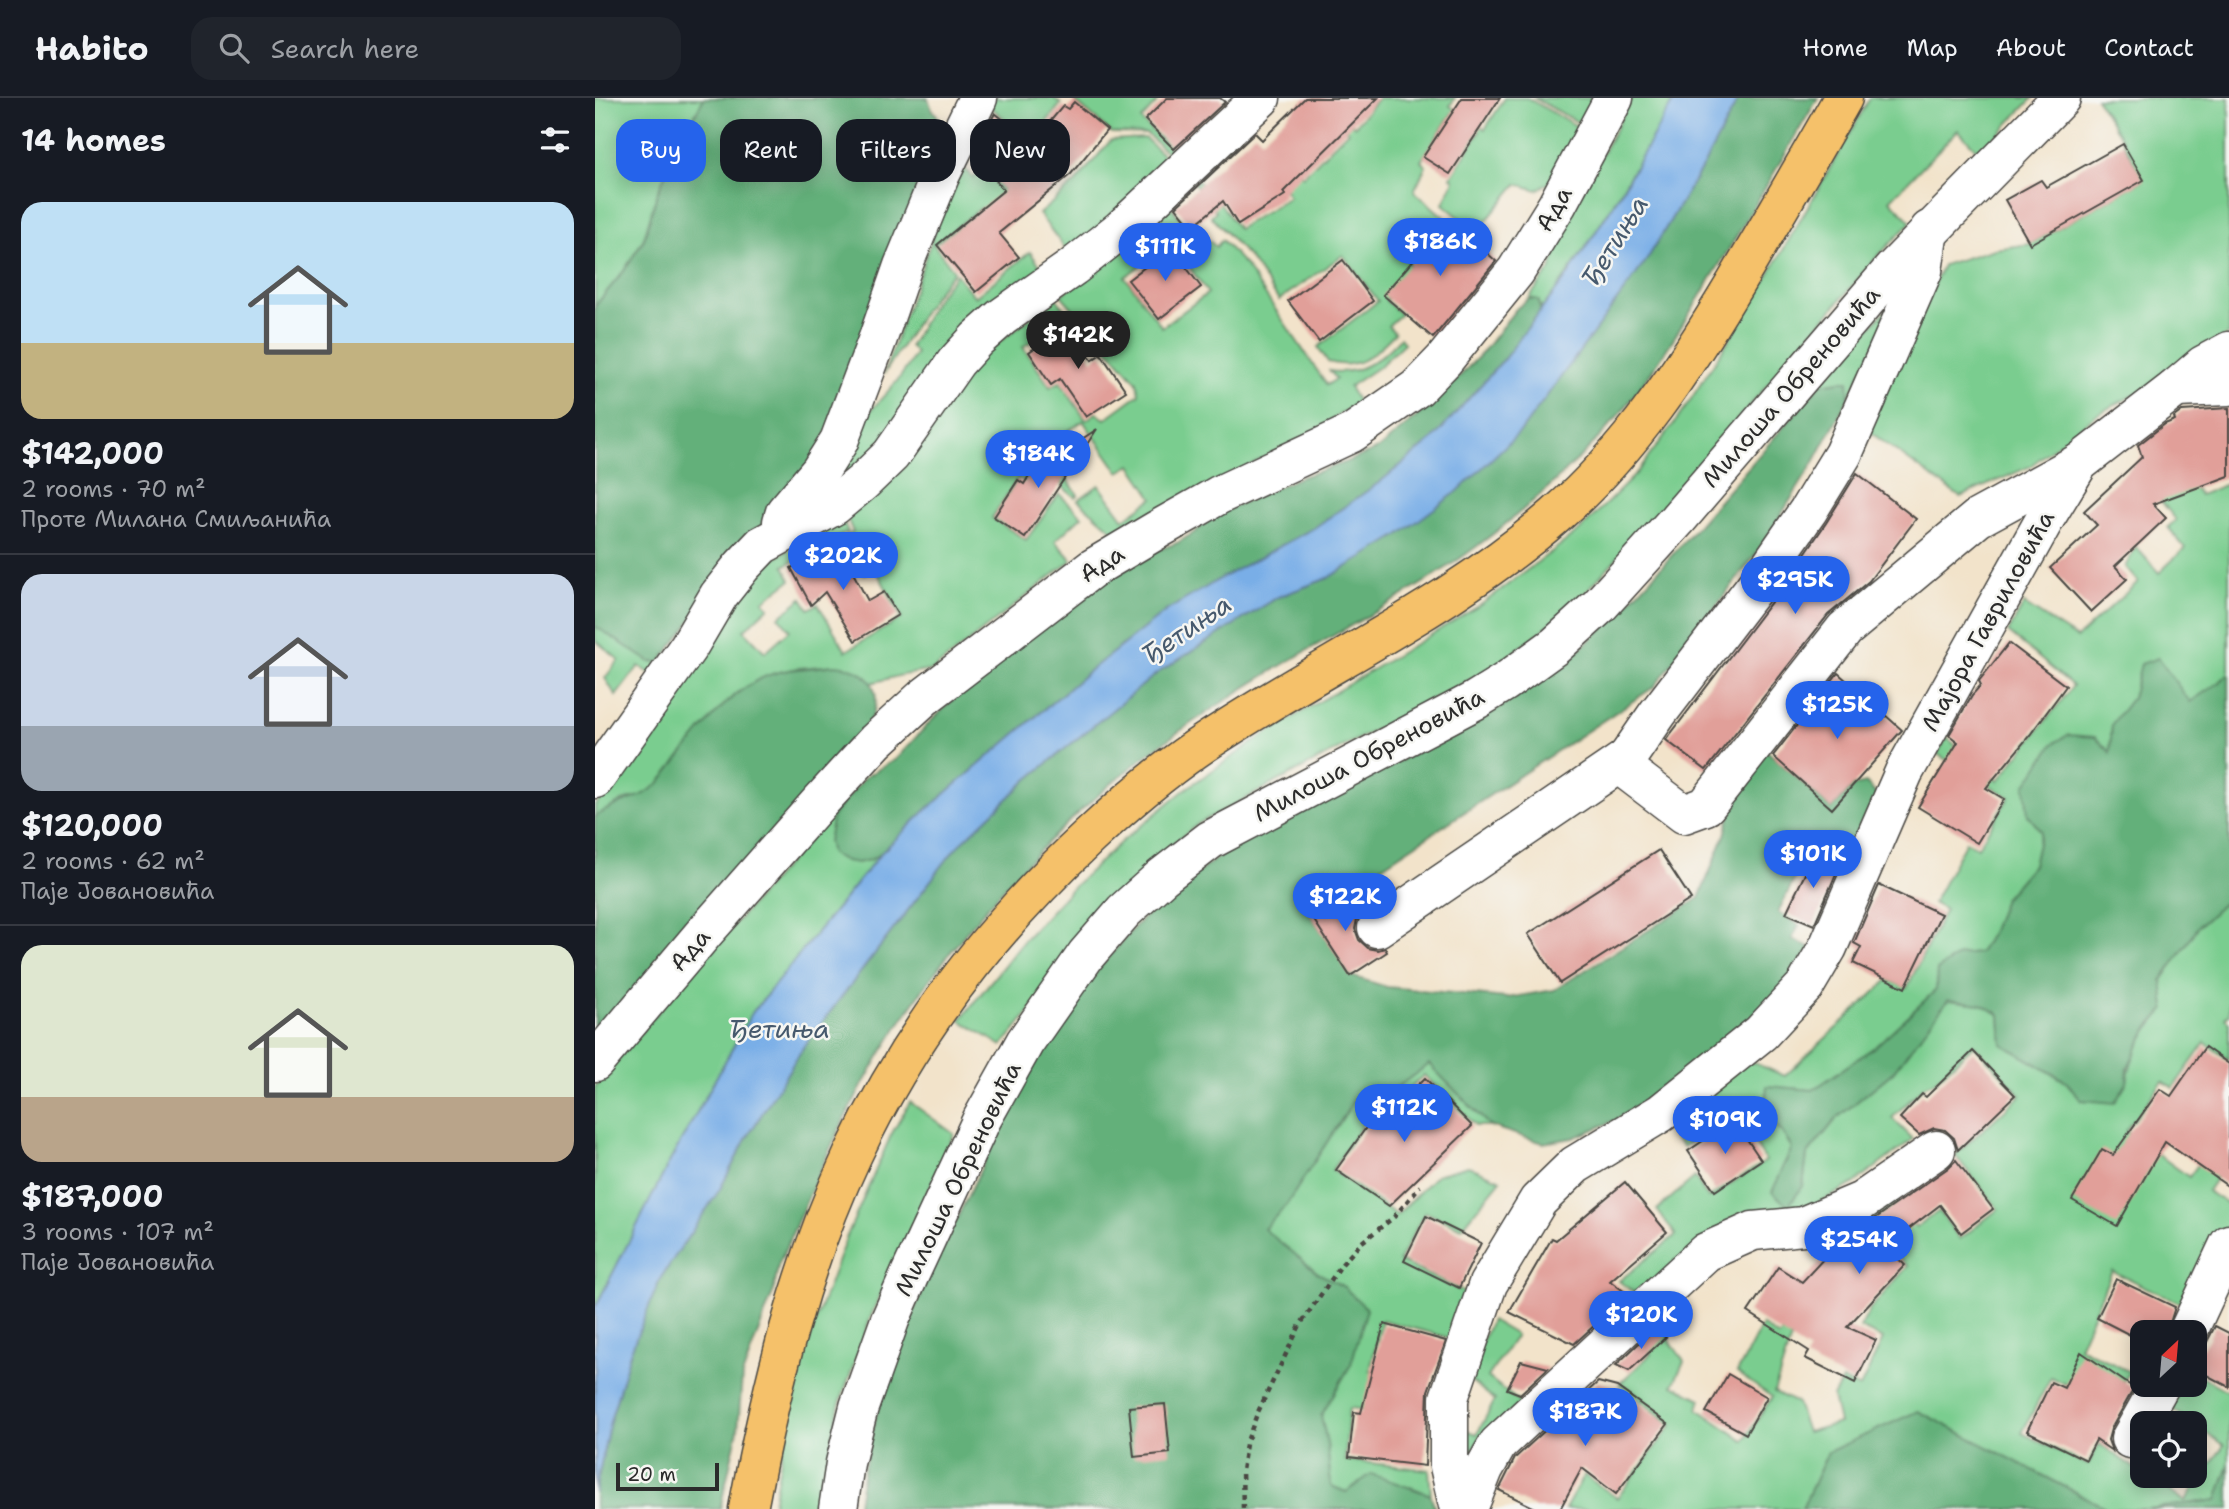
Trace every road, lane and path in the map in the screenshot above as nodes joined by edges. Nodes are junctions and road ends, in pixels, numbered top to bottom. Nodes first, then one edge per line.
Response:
1 (978, 98) edge
2 (1261, 98) edge
3 (1614, 98) edge
4 (1843, 98) edge
5 (2061, 98) edge
6 (1929, 230) junction
7 (2229, 351) edge
8 (2229, 386) edge
9 (2176, 388) junction
10 (2078, 463) junction
11 (784, 532) junction
12 (1627, 758) junction
13 (595, 779) edge
14 (1377, 928) dead end
15 (595, 1062) edge
16 (1936, 1150) dead end
17 (1420, 1186) dead end
18 (2229, 1244) edge
19 (2194, 1320) edge
20 (748, 1509) edge
21 (838, 1509) edge
22 (1243, 1509) edge
23 (1459, 1509) edge
24 (1468, 1509) edge

1 - 11 street
2 - 11 street
3 - 15 street, Ада
4 - 20 main road
5 - 6 street, Милоша Обреновића
6 - 12 street
6 - 21 street, Милоша Обреновића
7 - 9 street, Мајора Гавриловића
8 - 9 street
9 - 10 street, Мајора Гавриловића
10 - 12 street
10 - 23 street, Мајора Гавриловића
11 - 13 street
12 - 14 street
16 - 24 street
17 - 22 path
18 - 19 street

